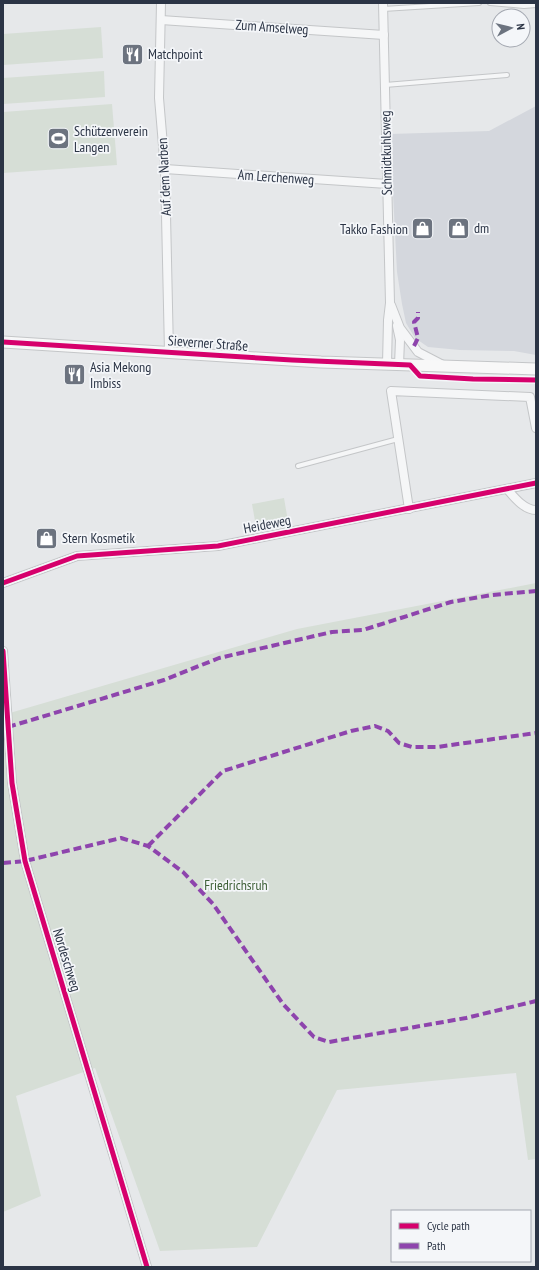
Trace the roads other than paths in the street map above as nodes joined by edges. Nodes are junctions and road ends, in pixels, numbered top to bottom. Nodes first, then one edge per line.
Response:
1 (161, 3) edge
2 (479, 3) edge
3 (490, 3) edge
4 (536, 5) edge
5 (383, 6) edge
6 (161, 20) junction
7 (384, 35) junction
8 (507, 75) dead end
9 (385, 85) junction
10 (165, 169) junction
11 (387, 184) junction
12 (390, 303) junction
13 (395, 318) junction
14 (3, 342) edge
15 (169, 352) junction
16 (387, 364) junction
17 (399, 365) junction
18 (444, 366) junction
19 (536, 369) edge
20 (536, 428) edge
21 (398, 439) junction
22 (298, 466) dead end
23 (536, 483) edge
24 (507, 489) junction
25 (409, 509) junction
26 (536, 510) edge
27 (3, 583) edge
28 (3, 651) edge
29 (147, 1267) edge

1 - 6 street, Auf dem Narben
2 - 5 lane
3 - 4 lane
5 - 7 street, Schmidtkuhlsweg
6 - 7 street, Zum Amselweg
6 - 10 street, Auf dem Narben
7 - 9 street, Schmidtkuhlsweg
8 - 9 lane
9 - 11 street, Schmidtkuhlsweg
10 - 11 street, Am Lerchenweg
10 - 15 street, Auf dem Narben
11 - 12 street, Schmidtkuhlsweg
12 - 13 street, Schmidtkuhlsweg
12 - 16 street, Schmidtkuhlsweg
13 - 17 street, Schmidtkuhlsweg
13 - 18 street, Schmidtkuhlsweg
14 - 15 main road, Sieverner Straße
15 - 16 main road, Sieverner Straße
16 - 17 main road, Sieverner Straße
17 - 18 main road, Sieverner Straße
18 - 19 main road, Sieverner Straße
20 - 21 street
21 - 22 lane
21 - 25 street
23 - 24 street, Heideweg
24 - 25 street, Heideweg
24 - 26 street
25 - 27 street, Heideweg
28 - 29 street, Nordeschweg

